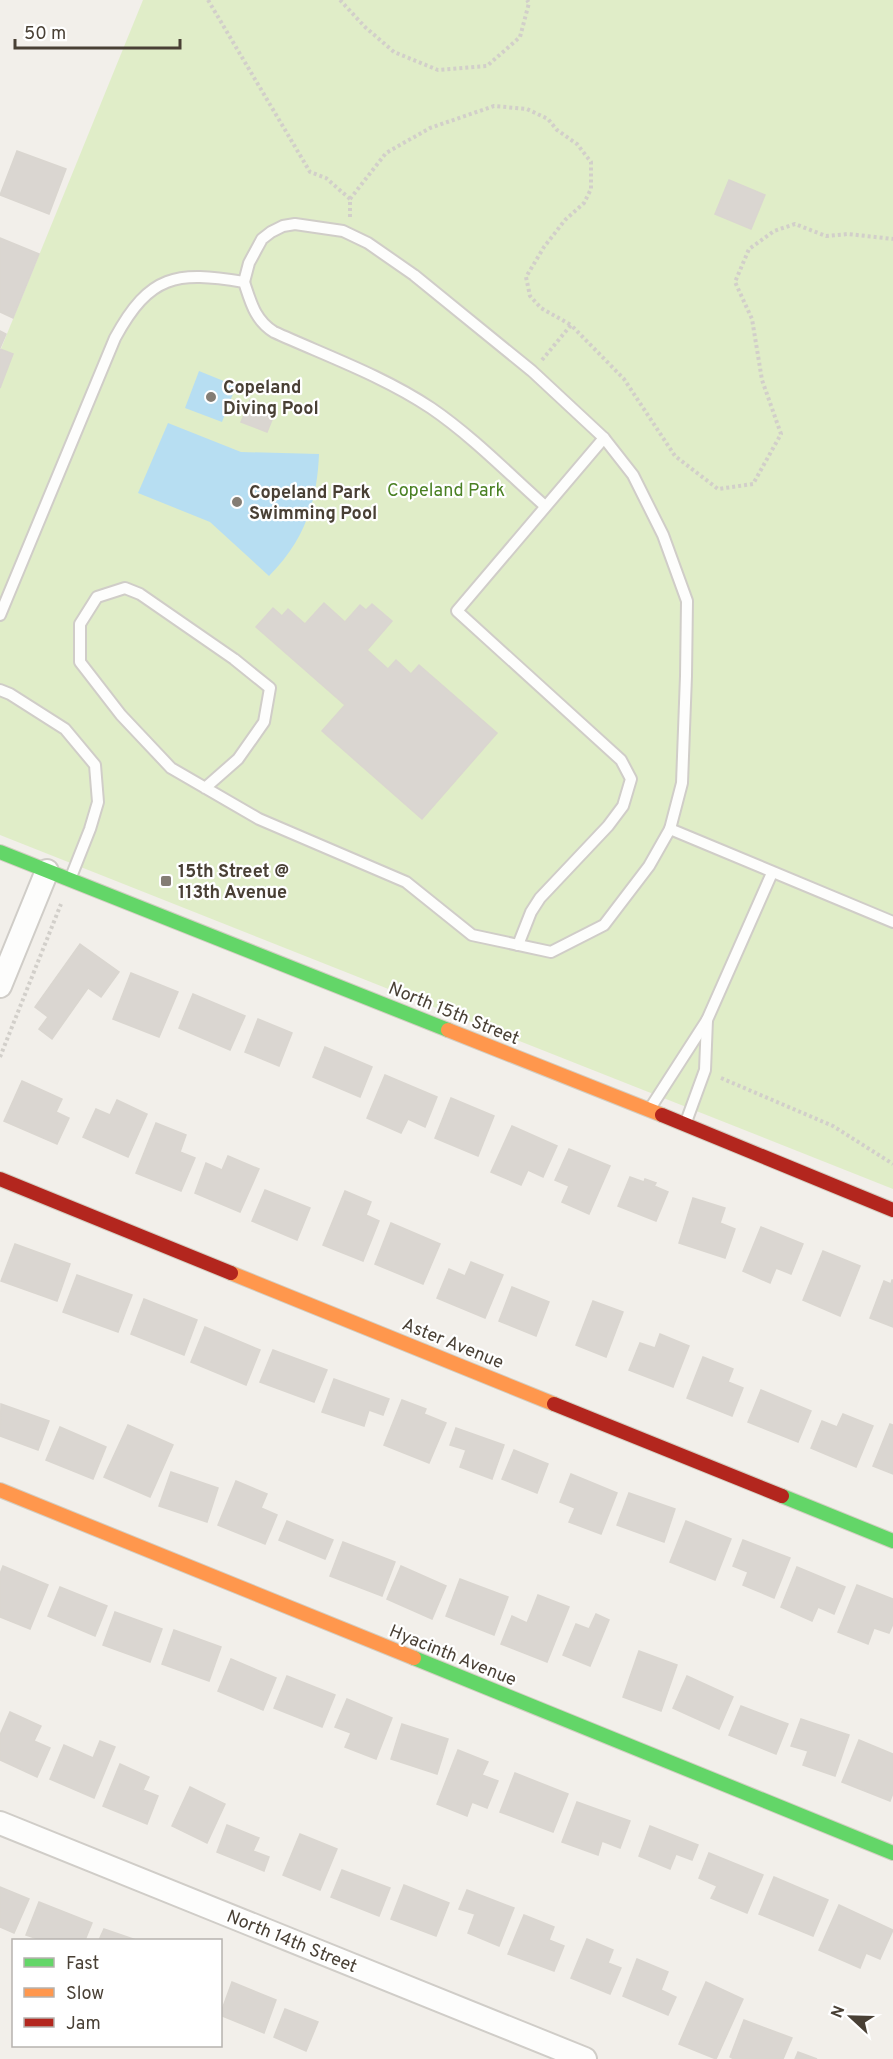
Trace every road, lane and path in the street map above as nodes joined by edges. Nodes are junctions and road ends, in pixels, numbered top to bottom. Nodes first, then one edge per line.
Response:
1 (208, 0) edge
2 (340, 0) edge
3 (527, 0) edge
4 (350, 199) junction
5 (349, 234) junction
6 (893, 239) edge
7 (244, 282) junction
8 (571, 325) junction
9 (532, 371) junction
10 (604, 438) junction
11 (545, 506) junction
12 (0, 615) edge
13 (0, 690) edge
14 (205, 788) junction
15 (670, 829) junction
16 (0, 852) edge
17 (47, 871) junction
18 (772, 873) junction
19 (69, 880) junction
20 (893, 922) edge
21 (518, 945) junction
22 (0, 987) edge
23 (707, 1020) junction
24 (0, 1057) edge
25 (722, 1078) dead end
26 (649, 1110) junction
27 (685, 1125) junction
28 (893, 1164) edge
29 (0, 1179) edge
30 (893, 1210) edge
31 (0, 1490) edge
32 (893, 1541) edge
33 (0, 1823) edge
34 (893, 1853) edge
35 (585, 2059) edge

1 - 4 path
2 - 3 path
4 - 5 path
4 - 8 path
5 - 7 lane
5 - 9 lane
6 - 8 path
7 - 11 lane
7 - 12 lane
8 - 9 path
9 - 10 lane
10 - 11 lane
10 - 15 lane
11 - 21 lane
13 - 19 lane
14 - 14 lane
14 - 21 lane
15 - 18 lane
15 - 21 lane
16 - 17 street, North 15th Street
17 - 19 street, North 15th Street
17 - 22 street
18 - 20 lane
18 - 23 lane
19 - 24 path
19 - 26 street, North 15th Street
23 - 26 lane
23 - 27 lane
25 - 28 path
26 - 27 street, North 15th Street
27 - 30 street, North 15th Street
29 - 32 street, Aster Avenue
31 - 34 street, Hyacinth Avenue
33 - 35 street, North 14th Street

